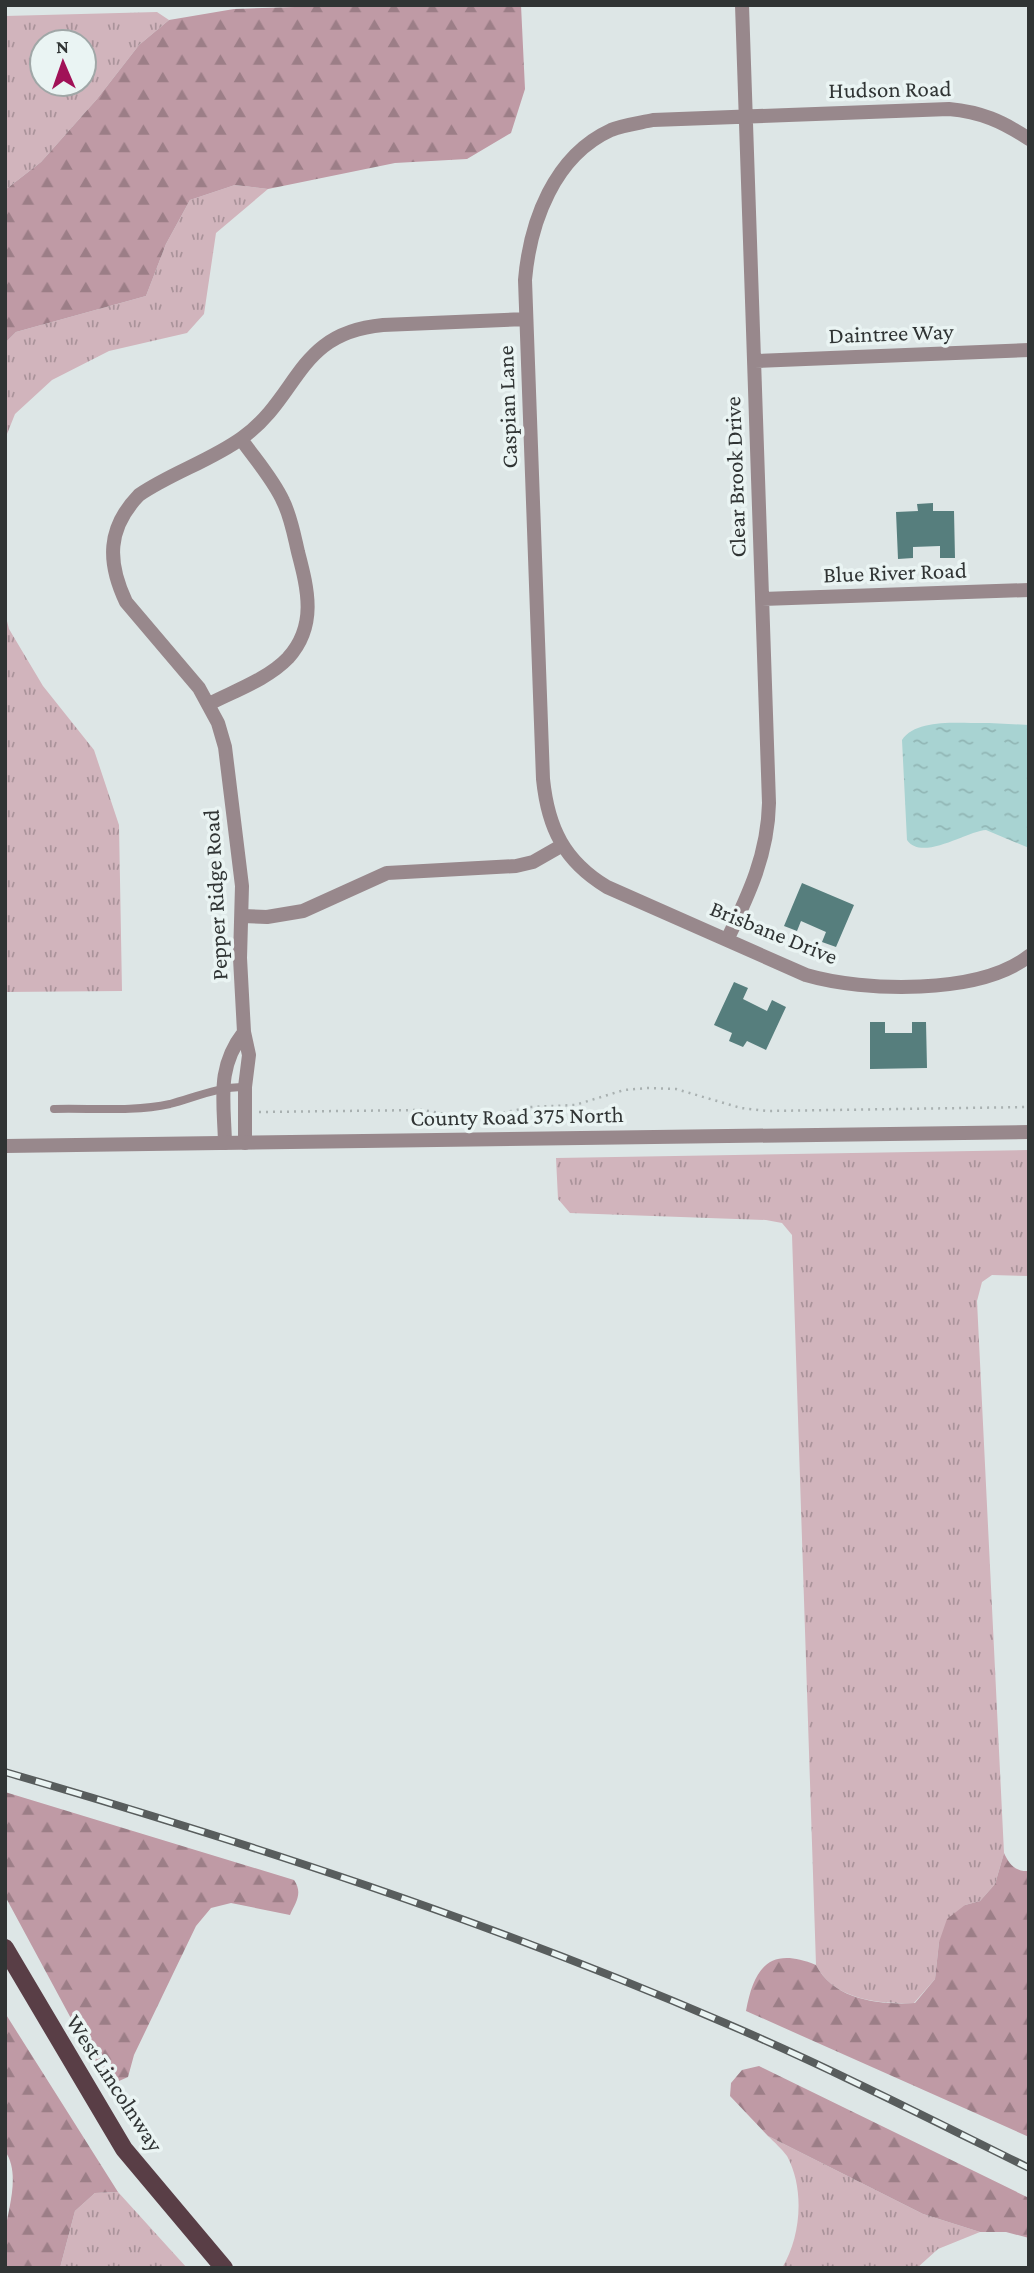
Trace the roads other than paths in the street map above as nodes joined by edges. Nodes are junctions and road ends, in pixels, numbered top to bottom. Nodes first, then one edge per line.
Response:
1 (742, 5) edge
2 (746, 116) junction
3 (1029, 139) edge
4 (526, 319) junction
5 (1029, 350) edge
6 (755, 361) junction
7 (241, 439) junction
8 (1029, 590) edge
9 (762, 599) junction
10 (209, 704) junction
11 (561, 846) junction
12 (242, 916) junction
13 (727, 940) junction
14 (1029, 956) edge
15 (244, 1031) junction
16 (224, 1087) junction
17 (245, 1087) junction
18 (54, 1109) dead end
19 (1029, 1132) edge
20 (225, 1143) junction
21 (246, 1143) junction
22 (5, 1146) edge
23 (5, 1948) edge
24 (224, 2268) edge

1 - 2 street, Clear Brook Drive
2 - 3 street, Hudson Road
2 - 4 street, Caspian Lane
2 - 6 street, Clear Brook Drive
4 - 7 street, Pepper Ridge Road
4 - 11 street, Caspian Lane
5 - 6 street, Daintree Way
6 - 9 street, Clear Brook Drive
7 - 10 street
7 - 10 street, Pepper Ridge Road
8 - 9 street, Blue River Road
9 - 13 street, Clear Brook Drive
10 - 12 street, Pepper Ridge Road
11 - 12 street
11 - 13 street, Brisbane Drive
12 - 15 street, Pepper Ridge Road
13 - 14 street, Brisbane Drive
15 - 16 street, Pepper Ridge Road
15 - 17 street, Pepper Ridge Road
16 - 17 lane
16 - 18 lane
16 - 20 street, Pepper Ridge Road
17 - 21 street, Pepper Ridge Road
19 - 21 street, County Road 375 North
20 - 21 street, County Road 375 North
20 - 22 street, County Road 375 North
23 - 24 main road, West Lincolnway

